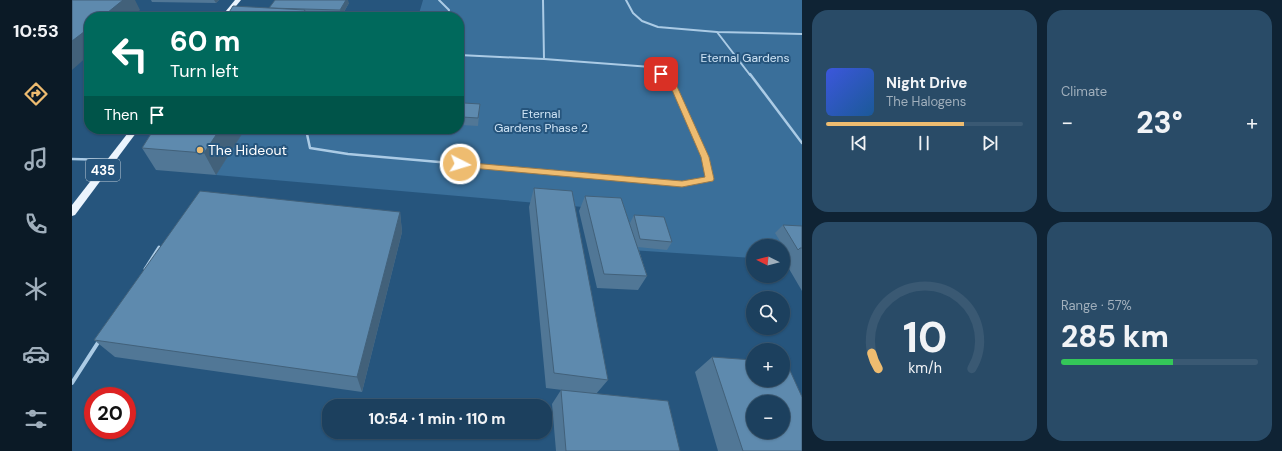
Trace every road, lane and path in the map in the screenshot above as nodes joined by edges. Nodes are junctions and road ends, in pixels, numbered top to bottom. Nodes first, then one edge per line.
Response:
1 (238, 0) edge
2 (439, 0) edge
3 (543, 0) edge
4 (626, 0) edge
5 (228, 12) edge
6 (449, 12) edge
7 (717, 32) junction
8 (802, 34) edge
9 (464, 55) edge
10 (544, 59) junction
11 (131, 134) edge
12 (307, 134) edge
13 (802, 143) edge
14 (72, 158) edge
15 (112, 160) junction
16 (72, 212) edge
17 (159, 247) edge
18 (142, 273) edge
19 (101, 338) edge
20 (72, 384) edge

1 - 5 main road
2 - 6 lane
3 - 10 lane
4 - 7 lane
7 - 8 lane
7 - 13 lane
9 - 10 lane
10 - 12 lane
11 - 15 main road, 435
14 - 15 lane
15 - 16 main road, 435
17 - 18 lane
19 - 20 lane

